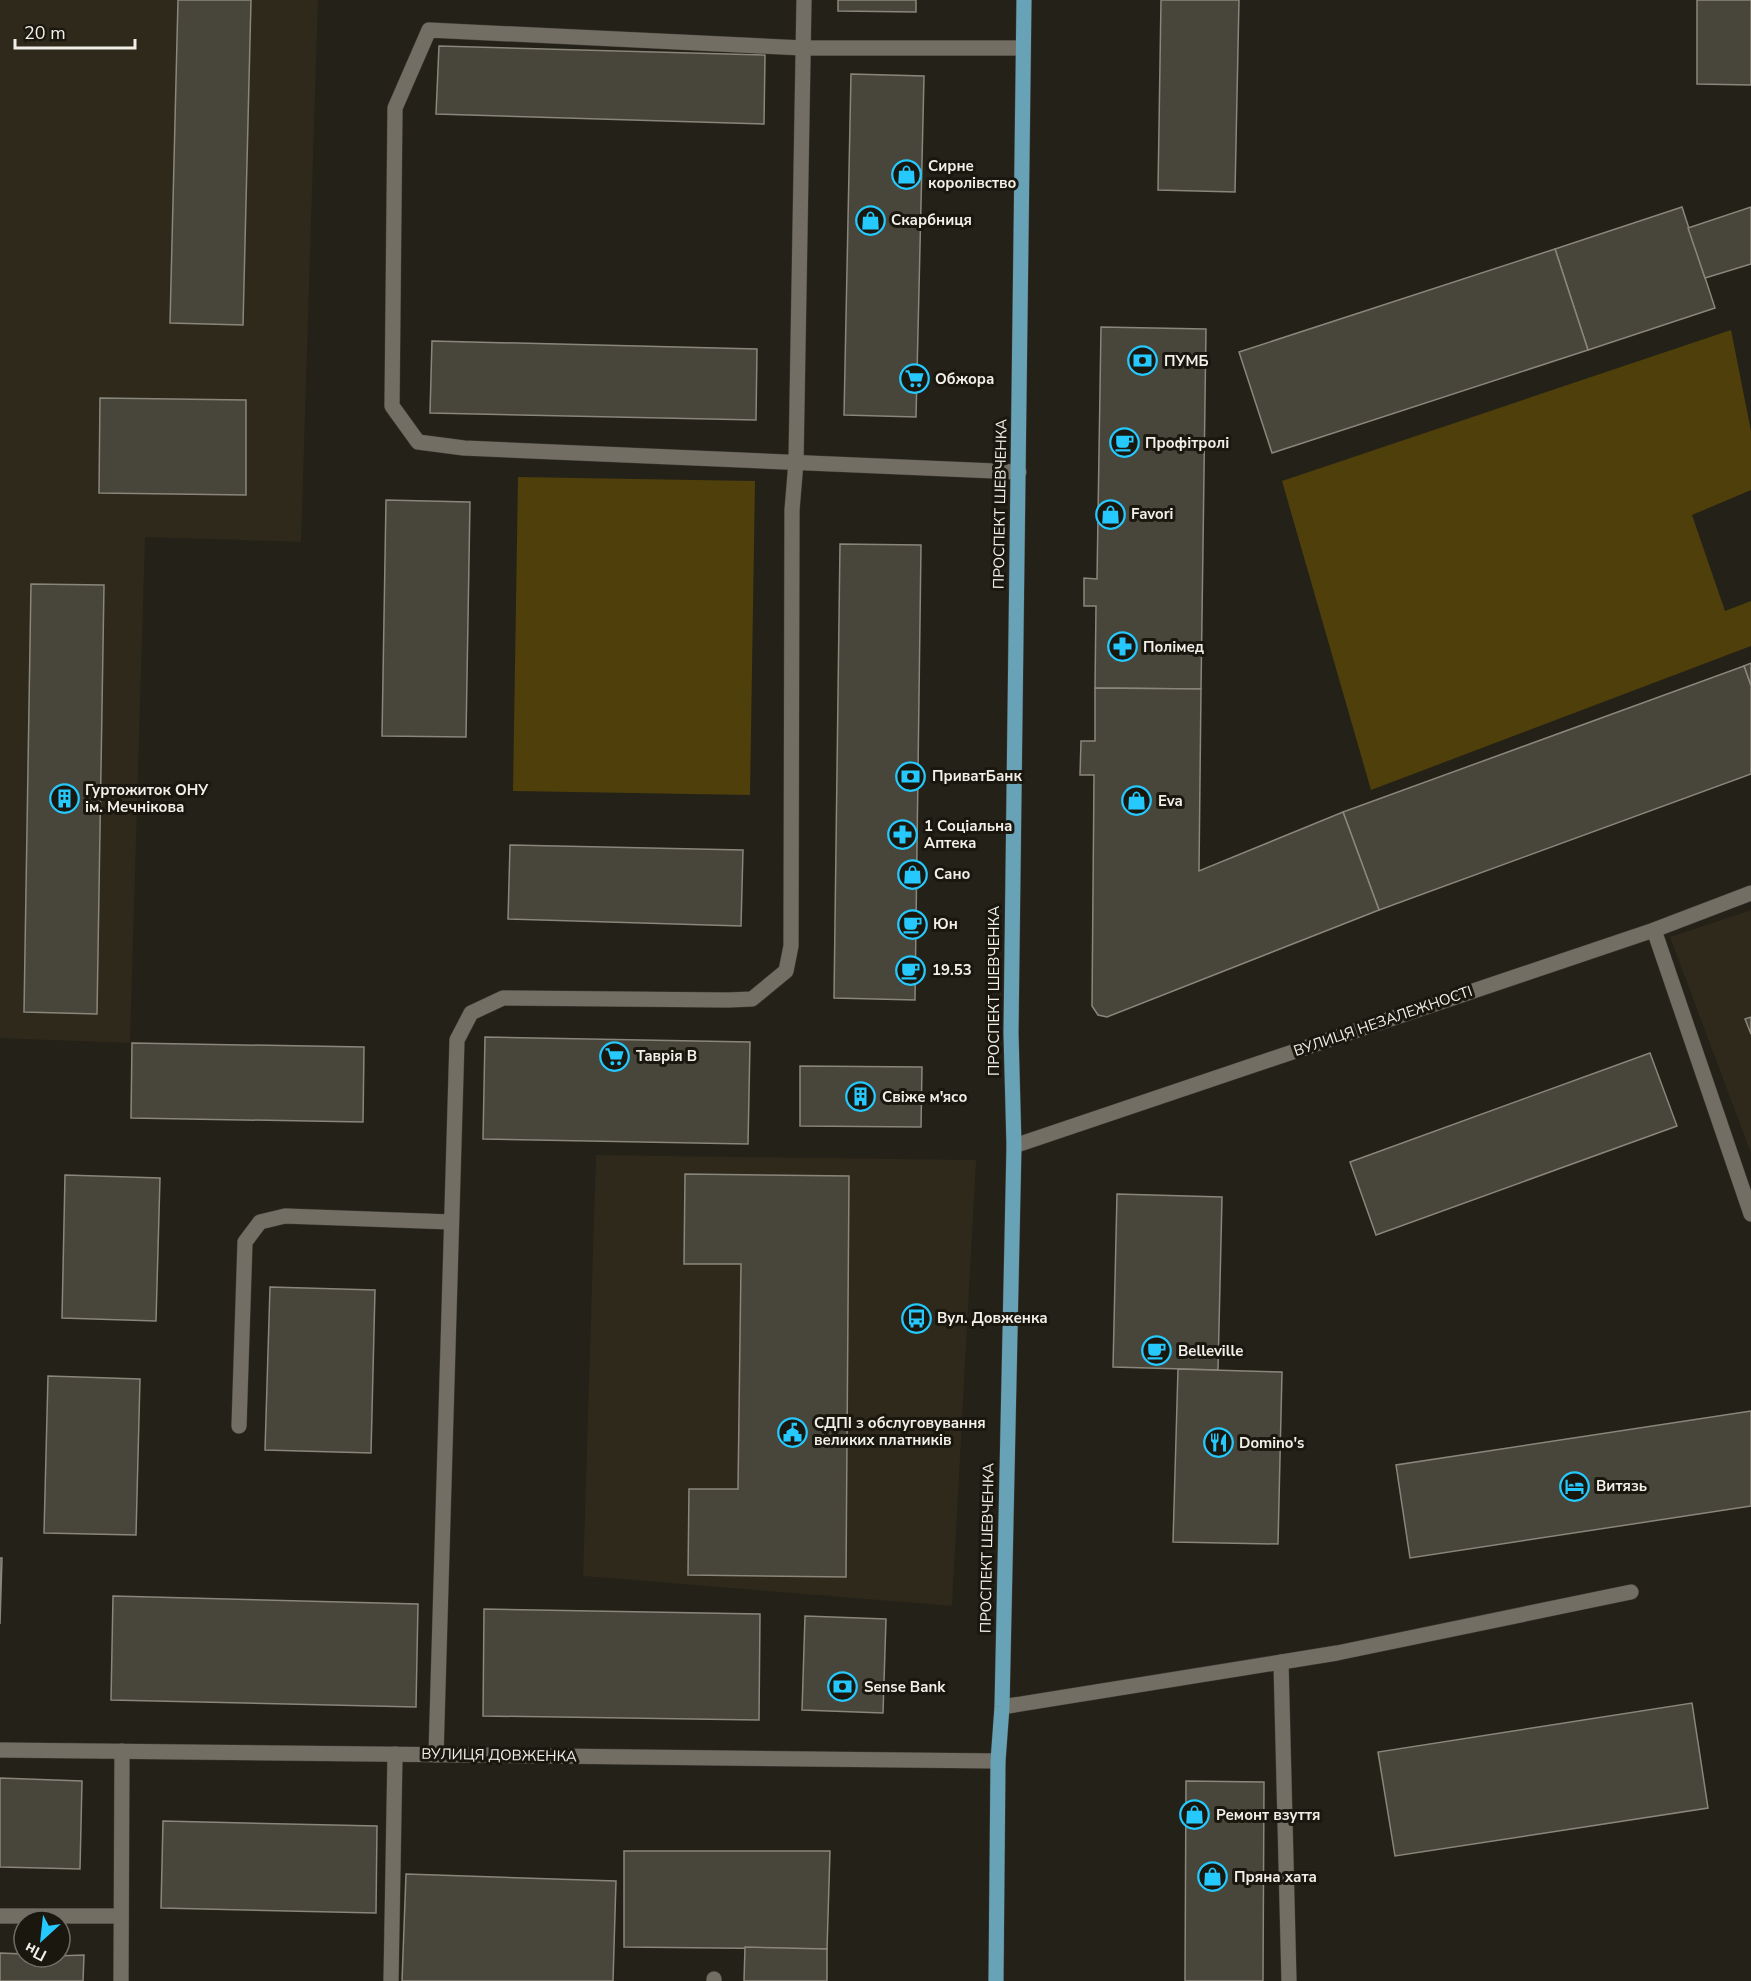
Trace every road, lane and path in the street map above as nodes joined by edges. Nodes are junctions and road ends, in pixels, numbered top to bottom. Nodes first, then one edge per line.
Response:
1 (804, 0) edge
2 (1024, 0) edge
3 (803, 48) junction
4 (1023, 48) junction
5 (796, 462) junction
6 (1019, 472) junction
7 (1751, 893) edge
8 (1654, 930) junction
9 (1014, 1146) junction
10 (1751, 1214) edge
11 (451, 1222) junction
12 (239, 1426) dead end
13 (1631, 1592) dead end
14 (1281, 1662) junction
15 (1002, 1707) junction
16 (0, 1750) edge
17 (122, 1751) junction
18 (395, 1754) junction
19 (436, 1755) junction
20 (998, 1761) junction
21 (0, 1916) edge
22 (121, 1916) junction
23 (121, 1981) edge
24 (391, 1981) edge
25 (996, 1981) edge
26 (1289, 1981) edge

1 - 3 street
2 - 4 main road, ПРОСПЕКТ ШЕВЧЕНКА
3 - 4 street
3 - 5 street
3 - 5 street
4 - 6 main road, ПРОСПЕКТ ШЕВЧЕНКА
5 - 6 street
5 - 11 street
6 - 9 main road, ПРОСПЕКТ ШЕВЧЕНКА
7 - 8 street, ВУЛИЦЯ НЕЗАЛЕЖНОСТІ
8 - 9 street, ВУЛИЦЯ НЕЗАЛЕЖНОСТІ
8 - 10 street
9 - 15 main road, ПРОСПЕКТ ШЕВЧЕНКА
11 - 12 street
11 - 19 street
13 - 14 street
14 - 15 street
14 - 26 street
15 - 20 main road, ПРОСПЕКТ ШЕВЧЕНКА
16 - 17 street, ВУЛИЦЯ ДОВЖЕНКА
17 - 18 street, ВУЛИЦЯ ДОВЖЕНКА
17 - 22 street
18 - 19 street, ВУЛИЦЯ ДОВЖЕНКА
18 - 24 street
19 - 20 street, ВУЛИЦЯ ДОВЖЕНКА
20 - 25 main road, ПРОСПЕКТ ШЕВЧЕНКА
21 - 22 street
22 - 23 street

